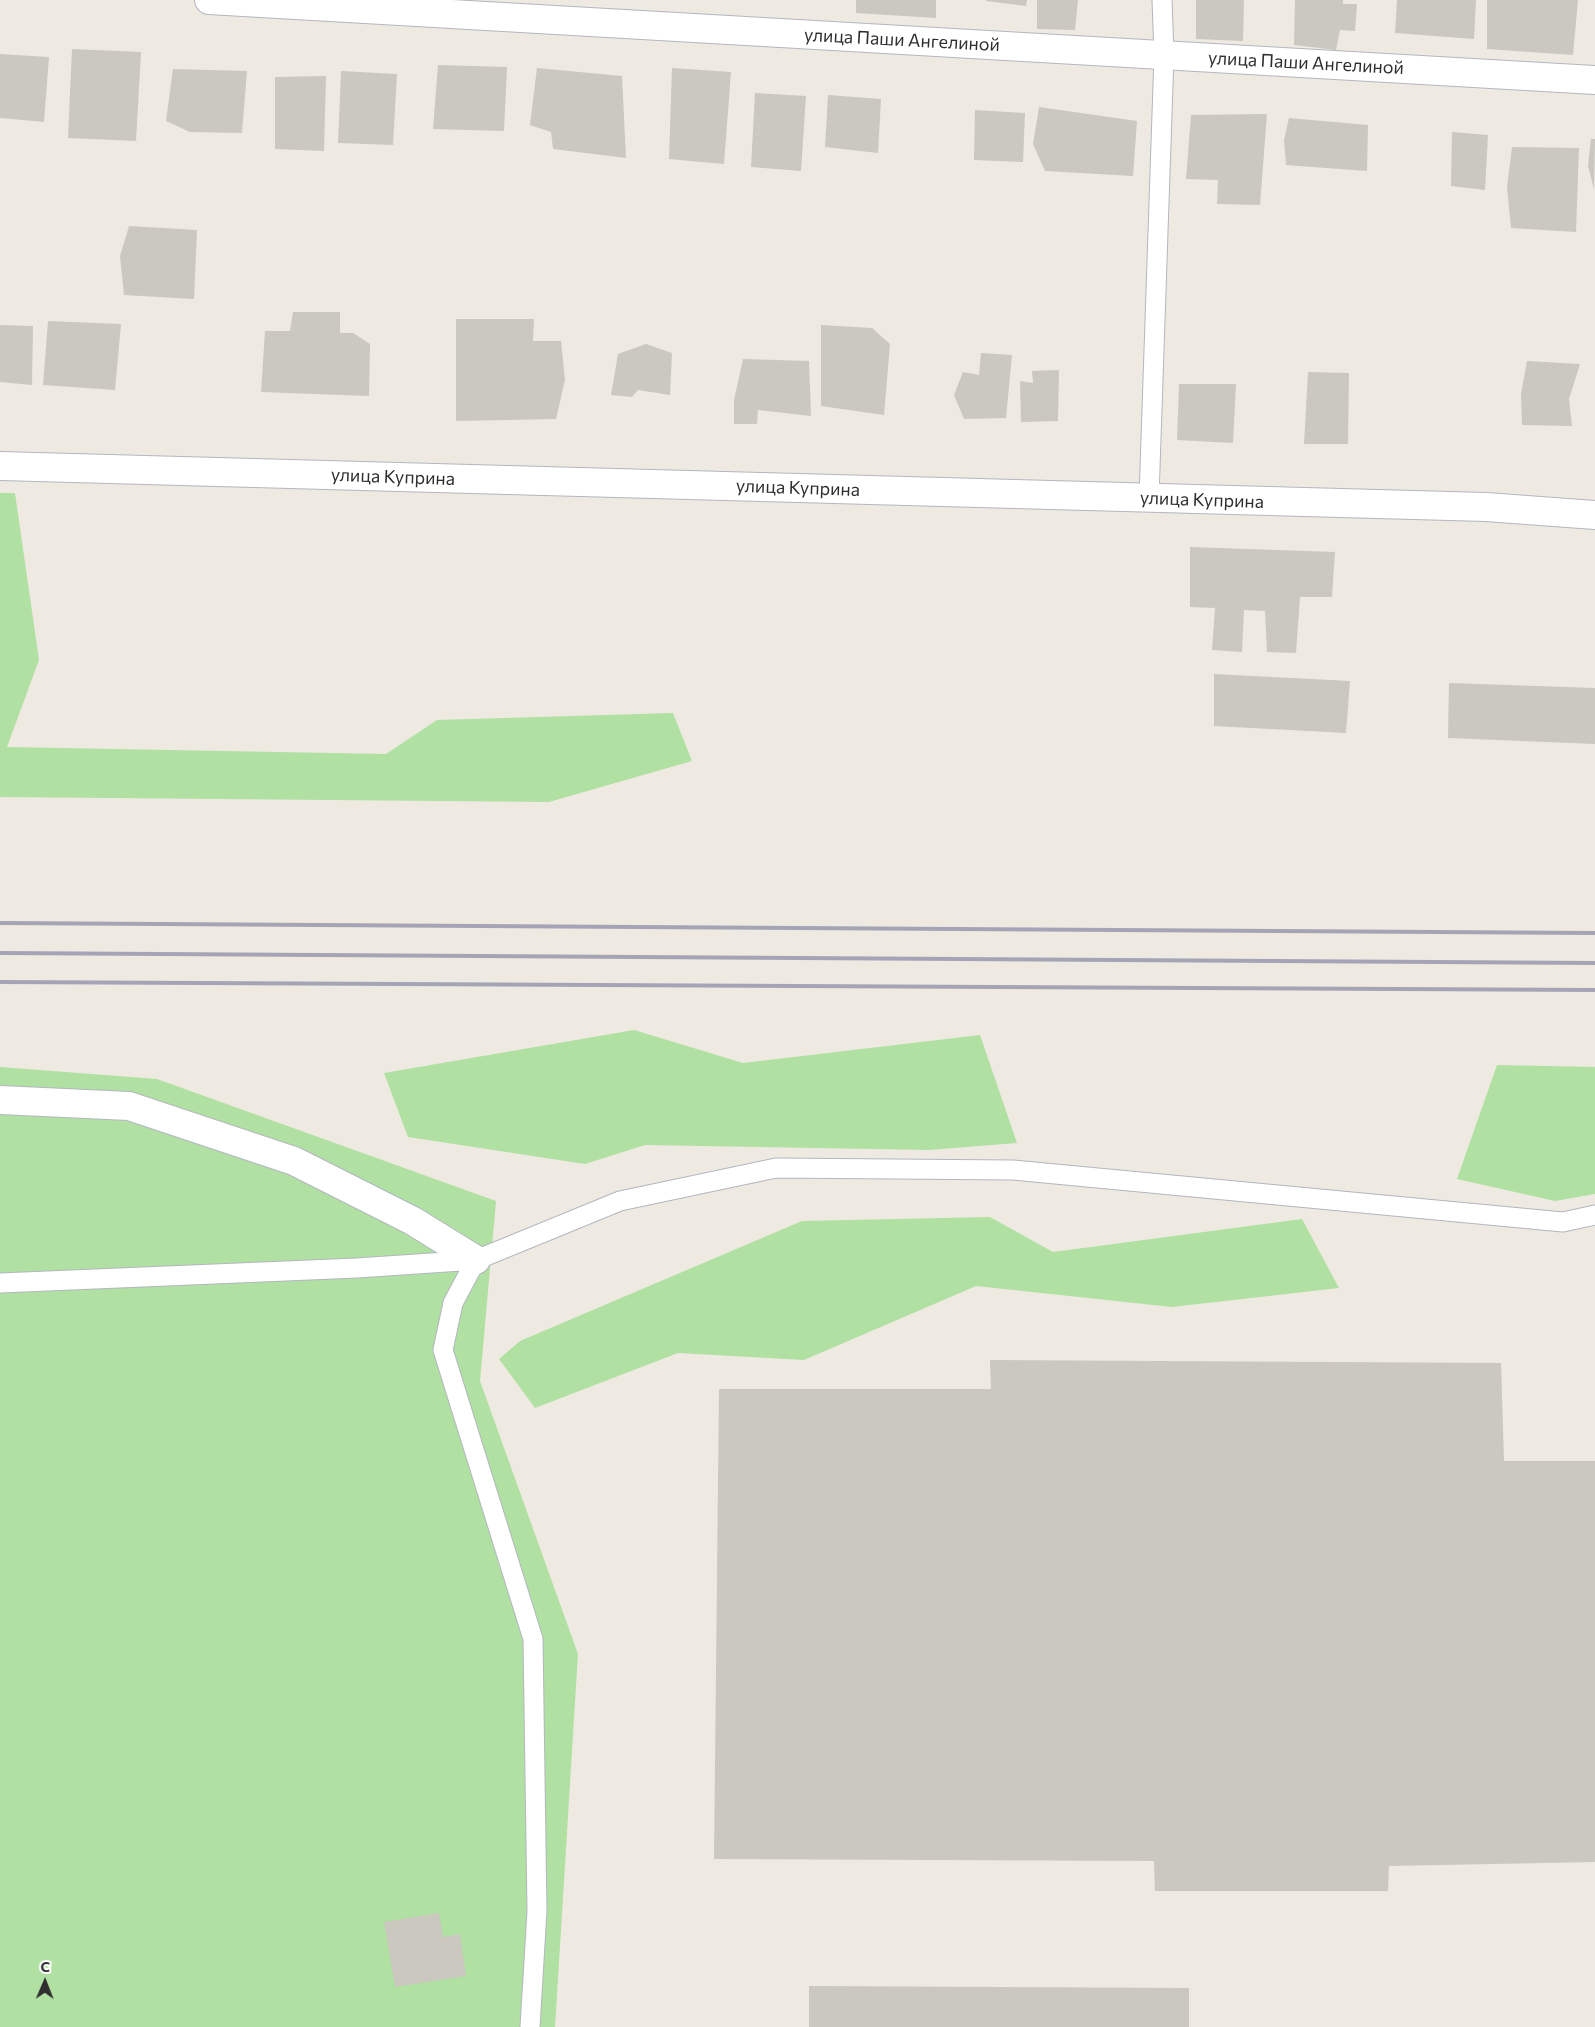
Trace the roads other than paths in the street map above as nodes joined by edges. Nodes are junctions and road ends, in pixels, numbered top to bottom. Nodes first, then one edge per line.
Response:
1 (209, 0) edge
2 (1162, 0) edge
3 (1164, 55) junction
4 (1595, 80) edge
5 (0, 466) edge
6 (1149, 498) junction
7 (1595, 515) edge
8 (0, 1100) edge
9 (1595, 1215) edge
10 (476, 1260) junction
11 (0, 1282) edge
12 (530, 2027) edge

1 - 3 street, улица Паши Ангелиной
2 - 3 lane
3 - 4 street, улица Паши Ангелиной
3 - 6 lane
5 - 6 street, улица Куприна
6 - 7 street, улица Куприна
8 - 10 street
9 - 10 lane
10 - 11 lane
10 - 12 lane

